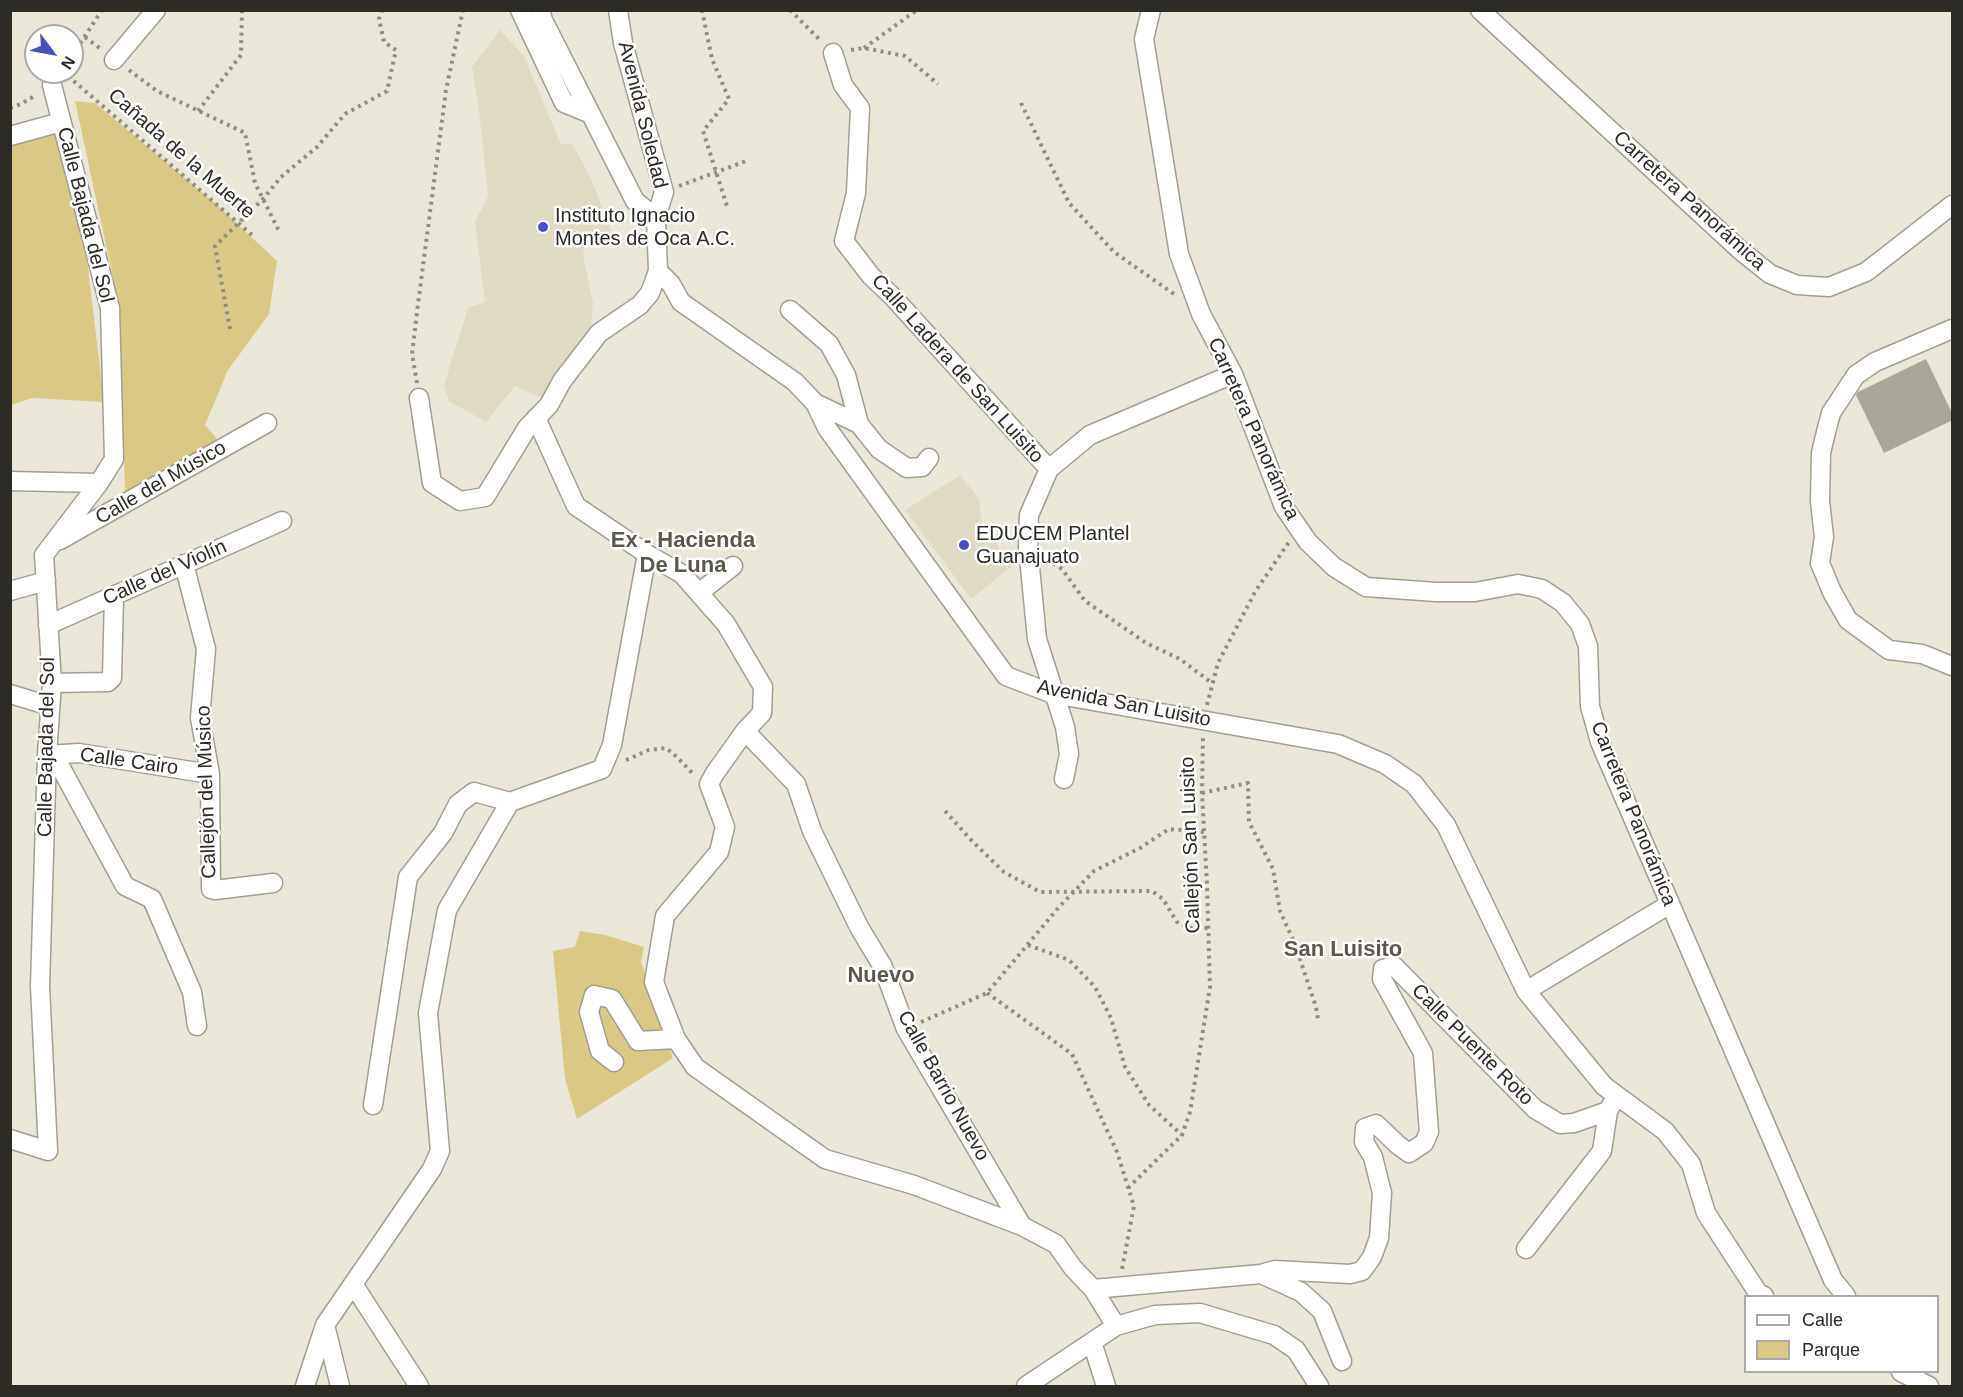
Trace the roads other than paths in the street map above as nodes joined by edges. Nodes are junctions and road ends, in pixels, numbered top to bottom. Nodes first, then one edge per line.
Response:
1 (156, 10) edge
2 (520, 10) edge
3 (540, 10) edge
4 (618, 10) edge
5 (1151, 10) edge
6 (1480, 10) edge
7 (1504, 10) edge
8 (1504, 31) junction
9 (833, 53) road end
10 (114, 60) road end
11 (57, 84) edge
12 (591, 114) junction
13 (61, 122) junction
14 (10, 136) edge
15 (1953, 205) edge
16 (656, 218) junction
17 (658, 271) junction
18 (790, 310) dead end
19 (1953, 329) edge
20 (1233, 374) junction
21 (419, 398) road end
22 (814, 403) junction
23 (536, 418) junction
24 (267, 423) dead end
25 (859, 424) junction
26 (929, 458) dead end
27 (1049, 469) junction
28 (10, 481) edge
29 (99, 483) junction
30 (282, 521) dead end
31 (54, 543) junction
32 (647, 555) junction
33 (184, 564) junction
34 (733, 566) dead end
35 (46, 581) junction
36 (10, 591) edge
37 (700, 592) junction
38 (114, 596) junction
39 (48, 625) junction
40 (1953, 666) edge
41 (52, 683) junction
42 (10, 694) edge
43 (1053, 694) junction
44 (50, 706) junction
45 (746, 731) junction
46 (51, 755) junction
47 (210, 774) junction
48 (1064, 778) dead end
49 (510, 802) junction
50 (273, 883) dead end
51 (1670, 904) junction
52 (1526, 991) junction
53 (197, 1026) dead end
54 (676, 1039) junction
55 (614, 1062) dead end
56 (1617, 1094) junction
57 (373, 1105) dead end
58 (1608, 1111) junction
59 (10, 1139) edge
60 (1022, 1226) junction
61 (1526, 1250) dead end
62 (1261, 1274) junction
63 (353, 1284) junction
64 (1093, 1289) junction
65 (1762, 1295) edge
66 (1845, 1295) edge
67 (326, 1325) junction
68 (1116, 1326) junction
69 (1092, 1342) junction
70 (1342, 1361) dead end
71 (1905, 1373) edge
72 (1927, 1373) edge
73 (305, 1386) edge
74 (340, 1386) edge
75 (419, 1386) edge
76 (1026, 1386) edge
77 (1106, 1386) edge
78 (1319, 1386) edge
79 (1929, 1386) edge
80 (1942, 1386) edge

1 - 10 street
2 - 12 street
3 - 12 street
4 - 16 street, Avenida Soledad
5 - 20 street, Carretera Panorámica
6 - 8 street, Carretera Panorámica
7 - 8 street
8 - 15 street, Carretera Panorámica
9 - 27 street, Calle Ladera de San Luisito
11 - 13 street, Calle Bajada del Sol
12 - 16 street
13 - 14 street
13 - 29 street, Calle Bajada del Sol
16 - 17 street
17 - 22 street, Avenida San Luisito
17 - 23 street
18 - 25 street
19 - 40 street
20 - 27 street
20 - 51 street, Carretera Panorámica
21 - 23 street
22 - 25 street
22 - 43 street, Avenida San Luisito
23 - 32 street
24 - 31 street, Calle del Músico
25 - 26 street
27 - 43 street, Calle Ladera de San Luisito
28 - 29 street
29 - 31 street, Calle Bajada del Sol
30 - 33 street, Calle del Violín
31 - 35 street, Calle Bajada del Sol
32 - 37 street
32 - 49 street
33 - 38 street, Calle del Violín
33 - 47 street, Callejón del Músico
34 - 37 street
35 - 36 street
35 - 39 street, Calle Bajada del Sol
37 - 45 street
38 - 39 street, Calle del Violín
38 - 41 street
39 - 41 street, Calle Bajada del Sol
41 - 44 street, Calle Bajada del Sol
42 - 44 street
43 - 48 street, Calle Ladera de San Luisito
43 - 52 street, Avenida San Luisito
44 - 46 street, Calle Bajada del Sol
45 - 54 street
45 - 60 street, Calle Barrio Nuevo
46 - 47 street, Calle Cairo
46 - 53 street
46 - 59 street, Calle Bajada del Sol
47 - 50 street, Callejón del Músico
49 - 57 street
49 - 63 street
51 - 52 street
51 - 66 street, Carretera Panorámica
52 - 56 street, Avenida San Luisito
54 - 55 street
54 - 60 street
56 - 58 street
56 - 65 street, Avenida San Luisito
58 - 61 street
58 - 62 street, Calle Puente Roto
60 - 64 street
62 - 64 street
62 - 70 street
63 - 67 street
63 - 75 street
64 - 68 street
67 - 73 street
67 - 74 street
68 - 69 street
68 - 78 street
69 - 76 street
69 - 77 street
71 - 79 street
72 - 80 street

